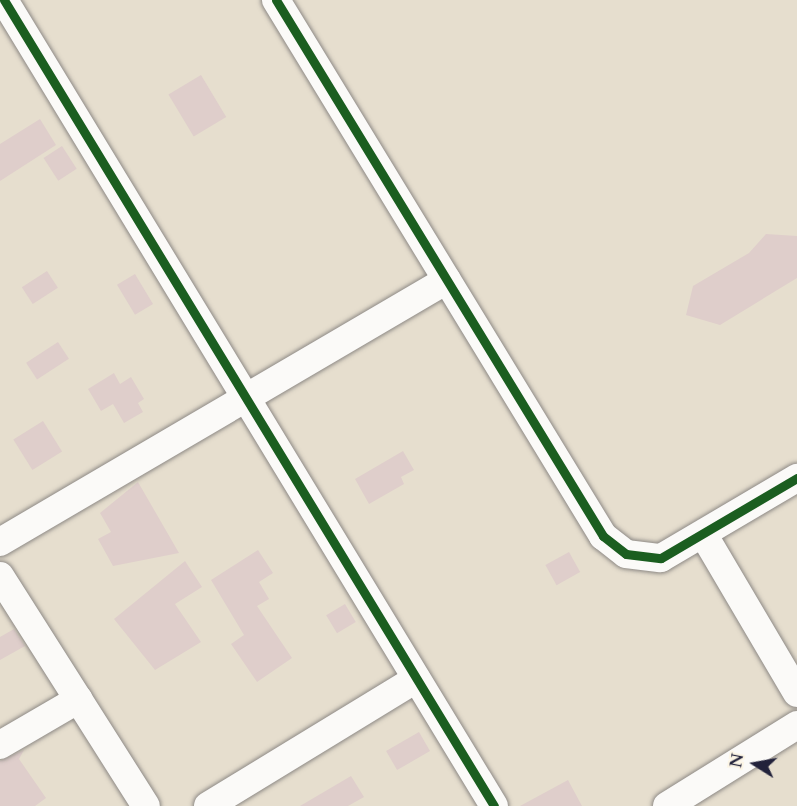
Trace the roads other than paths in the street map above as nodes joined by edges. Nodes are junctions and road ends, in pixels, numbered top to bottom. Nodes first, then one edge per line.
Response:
1 (4, 0) edge
2 (276, 0) edge
3 (447, 280) junction
4 (248, 401) junction
5 (797, 478) edge
6 (705, 537) junction
7 (0, 542) edge
8 (0, 576) edge
9 (416, 679) junction
10 (797, 693) edge
11 (79, 699) junction
12 (797, 725) edge
13 (0, 745) edge
14 (147, 806) edge
15 (208, 806) edge
16 (494, 806) edge
17 (667, 806) edge

1 - 4 street
2 - 3 street
3 - 4 street
3 - 6 street
4 - 7 street
4 - 9 street
5 - 6 street
6 - 10 street
8 - 11 street
9 - 15 street
9 - 16 street
11 - 13 street
11 - 14 street
12 - 17 street

